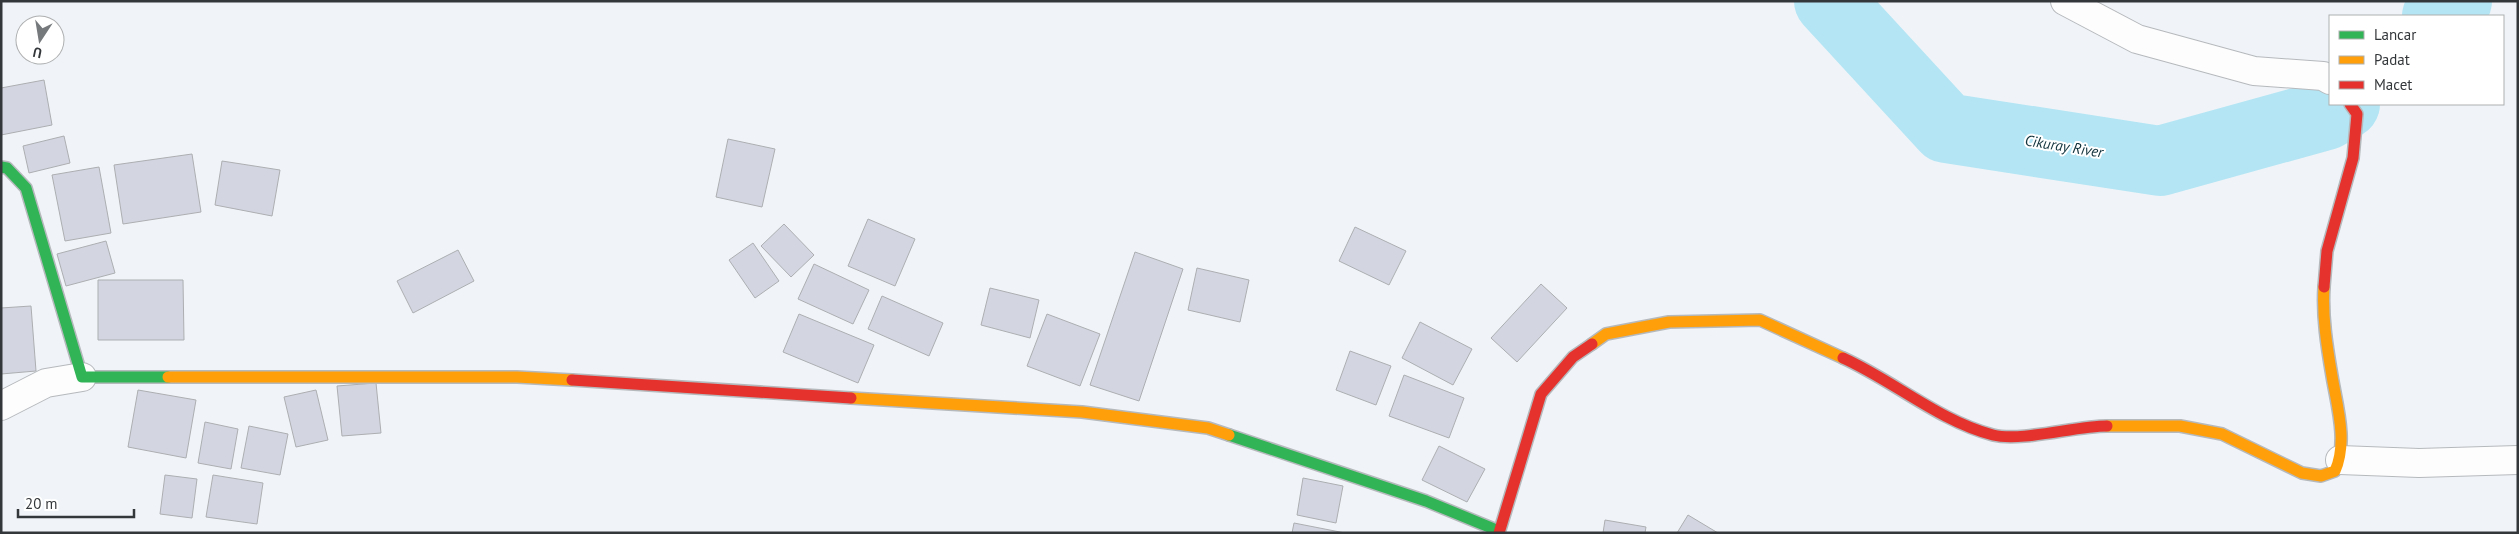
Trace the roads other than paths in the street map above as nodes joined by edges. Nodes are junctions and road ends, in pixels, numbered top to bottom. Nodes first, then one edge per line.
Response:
1 (2065, 1) edge
2 (2329, 79) edge
3 (2351, 105) edge
4 (1, 167) edge
5 (82, 377) junction
6 (1, 406) edge
7 (2340, 460) junction
8 (2518, 460) edge
9 (1499, 532) edge

1 - 2 street
3 - 7 street
4 - 5 street
5 - 6 street
5 - 9 street
7 - 8 street
7 - 9 street

